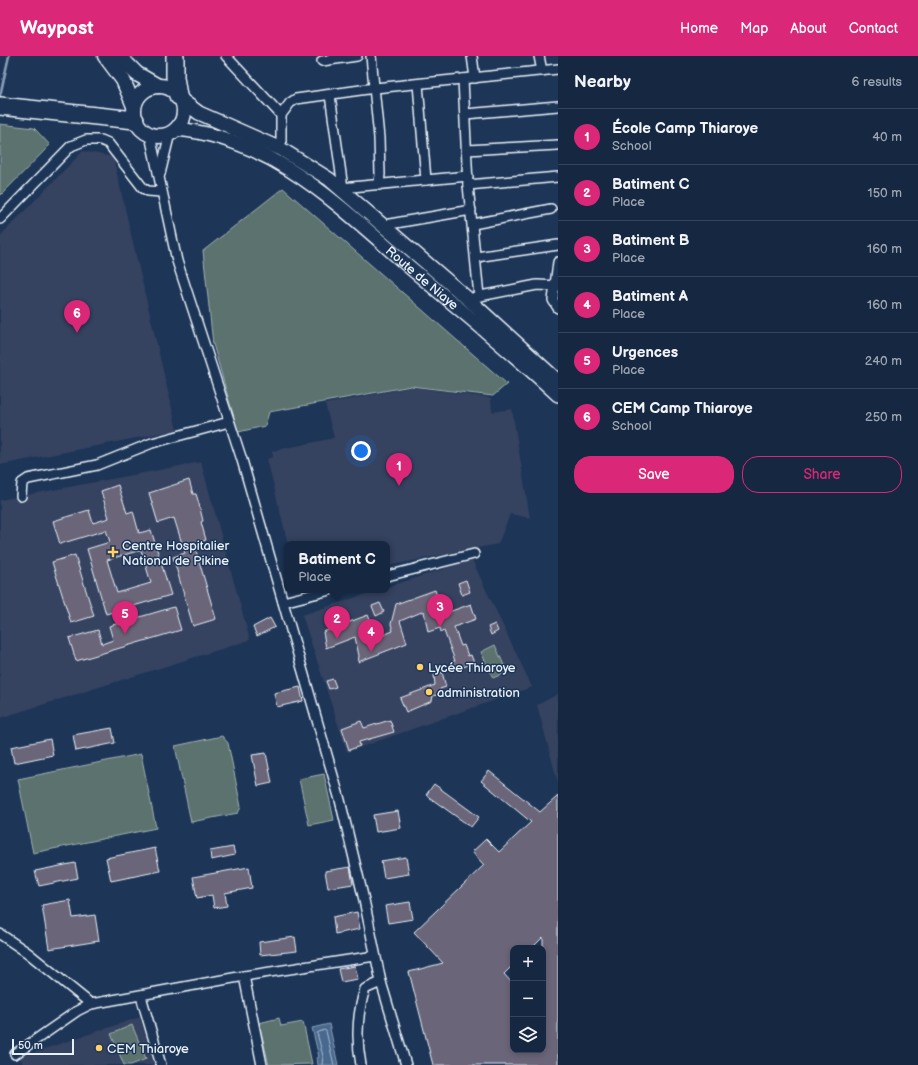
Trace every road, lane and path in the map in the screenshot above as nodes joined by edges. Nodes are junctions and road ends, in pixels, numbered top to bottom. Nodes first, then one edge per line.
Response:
1 (105, 56) edge
2 (119, 56) edge
3 (175, 56) edge
4 (226, 56) edge
5 (357, 56) edge
6 (371, 56) edge
7 (472, 56) edge
8 (539, 56) edge
9 (322, 60) dead end
10 (558, 69) edge
11 (542, 71) junction
12 (475, 78) junction
13 (463, 79) junction
14 (418, 84) junction
15 (158, 86) junction
16 (375, 88) junction
17 (330, 95) junction
18 (179, 97) junction
19 (0, 106) edge
20 (558, 106) edge
21 (135, 113) junction
22 (465, 114) junction
23 (281, 116) junction
24 (173, 131) junction
25 (150, 135) junction
26 (558, 145) edge
27 (467, 150) junction
28 (285, 156) junction
29 (160, 177) junction
30 (558, 177) edge
31 (426, 180) junction
32 (468, 180) junction
33 (379, 185) junction
34 (342, 188) junction
35 (162, 192) junction
36 (551, 209) dead end
37 (471, 210) junction
38 (0, 219) edge
39 (472, 224) junction
40 (384, 226) junction
41 (558, 245) edge
42 (476, 257) junction
43 (558, 262) edge
44 (556, 286) edge
45 (473, 297) junction
46 (558, 308) edge
47 (558, 381) edge
48 (558, 395) edge
49 (229, 422) junction
50 (21, 496) dead end
51 (474, 554) dead end
52 (390, 575) edge
53 (318, 593) edge
54 (283, 602) junction
55 (0, 934) edge
56 (375, 956) junction
57 (244, 976) junction
58 (381, 982) junction
59 (141, 996) junction
60 (92, 1004) junction
61 (15, 1054) dead end
62 (161, 1065) edge
63 (262, 1065) edge
64 (361, 1065) edge
65 (406, 1065) edge

1 - 21 main road
2 - 15 main road
3 - 18 highway
4 - 23 street
5 - 9 street
6 - 16 street
7 - 12 street
8 - 11 street
10 - 11 street
11 - 12 street
12 - 13 street
13 - 14 street
13 - 22 street
14 - 16 street
14 - 31 street
15 - 18 main road
15 - 21 main road
16 - 17 street
16 - 33 street
17 - 23 street
17 - 34 street
18 - 24 main road
18 - 28 main road
19 - 21 highway
20 - 22 street
21 - 25 main road
22 - 27 street
23 - 28 street
24 - 25 main road
24 - 28 main road
24 - 29 street
25 - 29 street
26 - 27 street
27 - 32 street
28 - 34 main road, Route de Niaye
28 - 48 main road, Route de Niaye
29 - 35 street
30 - 32 street
31 - 32 street
31 - 33 street
32 - 37 street
33 - 34 street
34 - 40 main road, Route de Niaye
35 - 38 street
35 - 49 street
36 - 39 street
37 - 39 street
37 - 40 street
39 - 42 street
40 - 45 main road, Route de Niaye
41 - 42 street
42 - 45 street
43 - 44 street
44 - 45 street
44 - 46 street
45 - 47 main road, Route de Niaye
49 - 50 street
49 - 54 street
51 - 52 street
53 - 54 street
54 - 56 street
55 - 60 street
56 - 57 street
56 - 58 street
57 - 59 street
57 - 63 street
58 - 64 street
58 - 65 street
59 - 60 street
59 - 62 street
60 - 61 street

